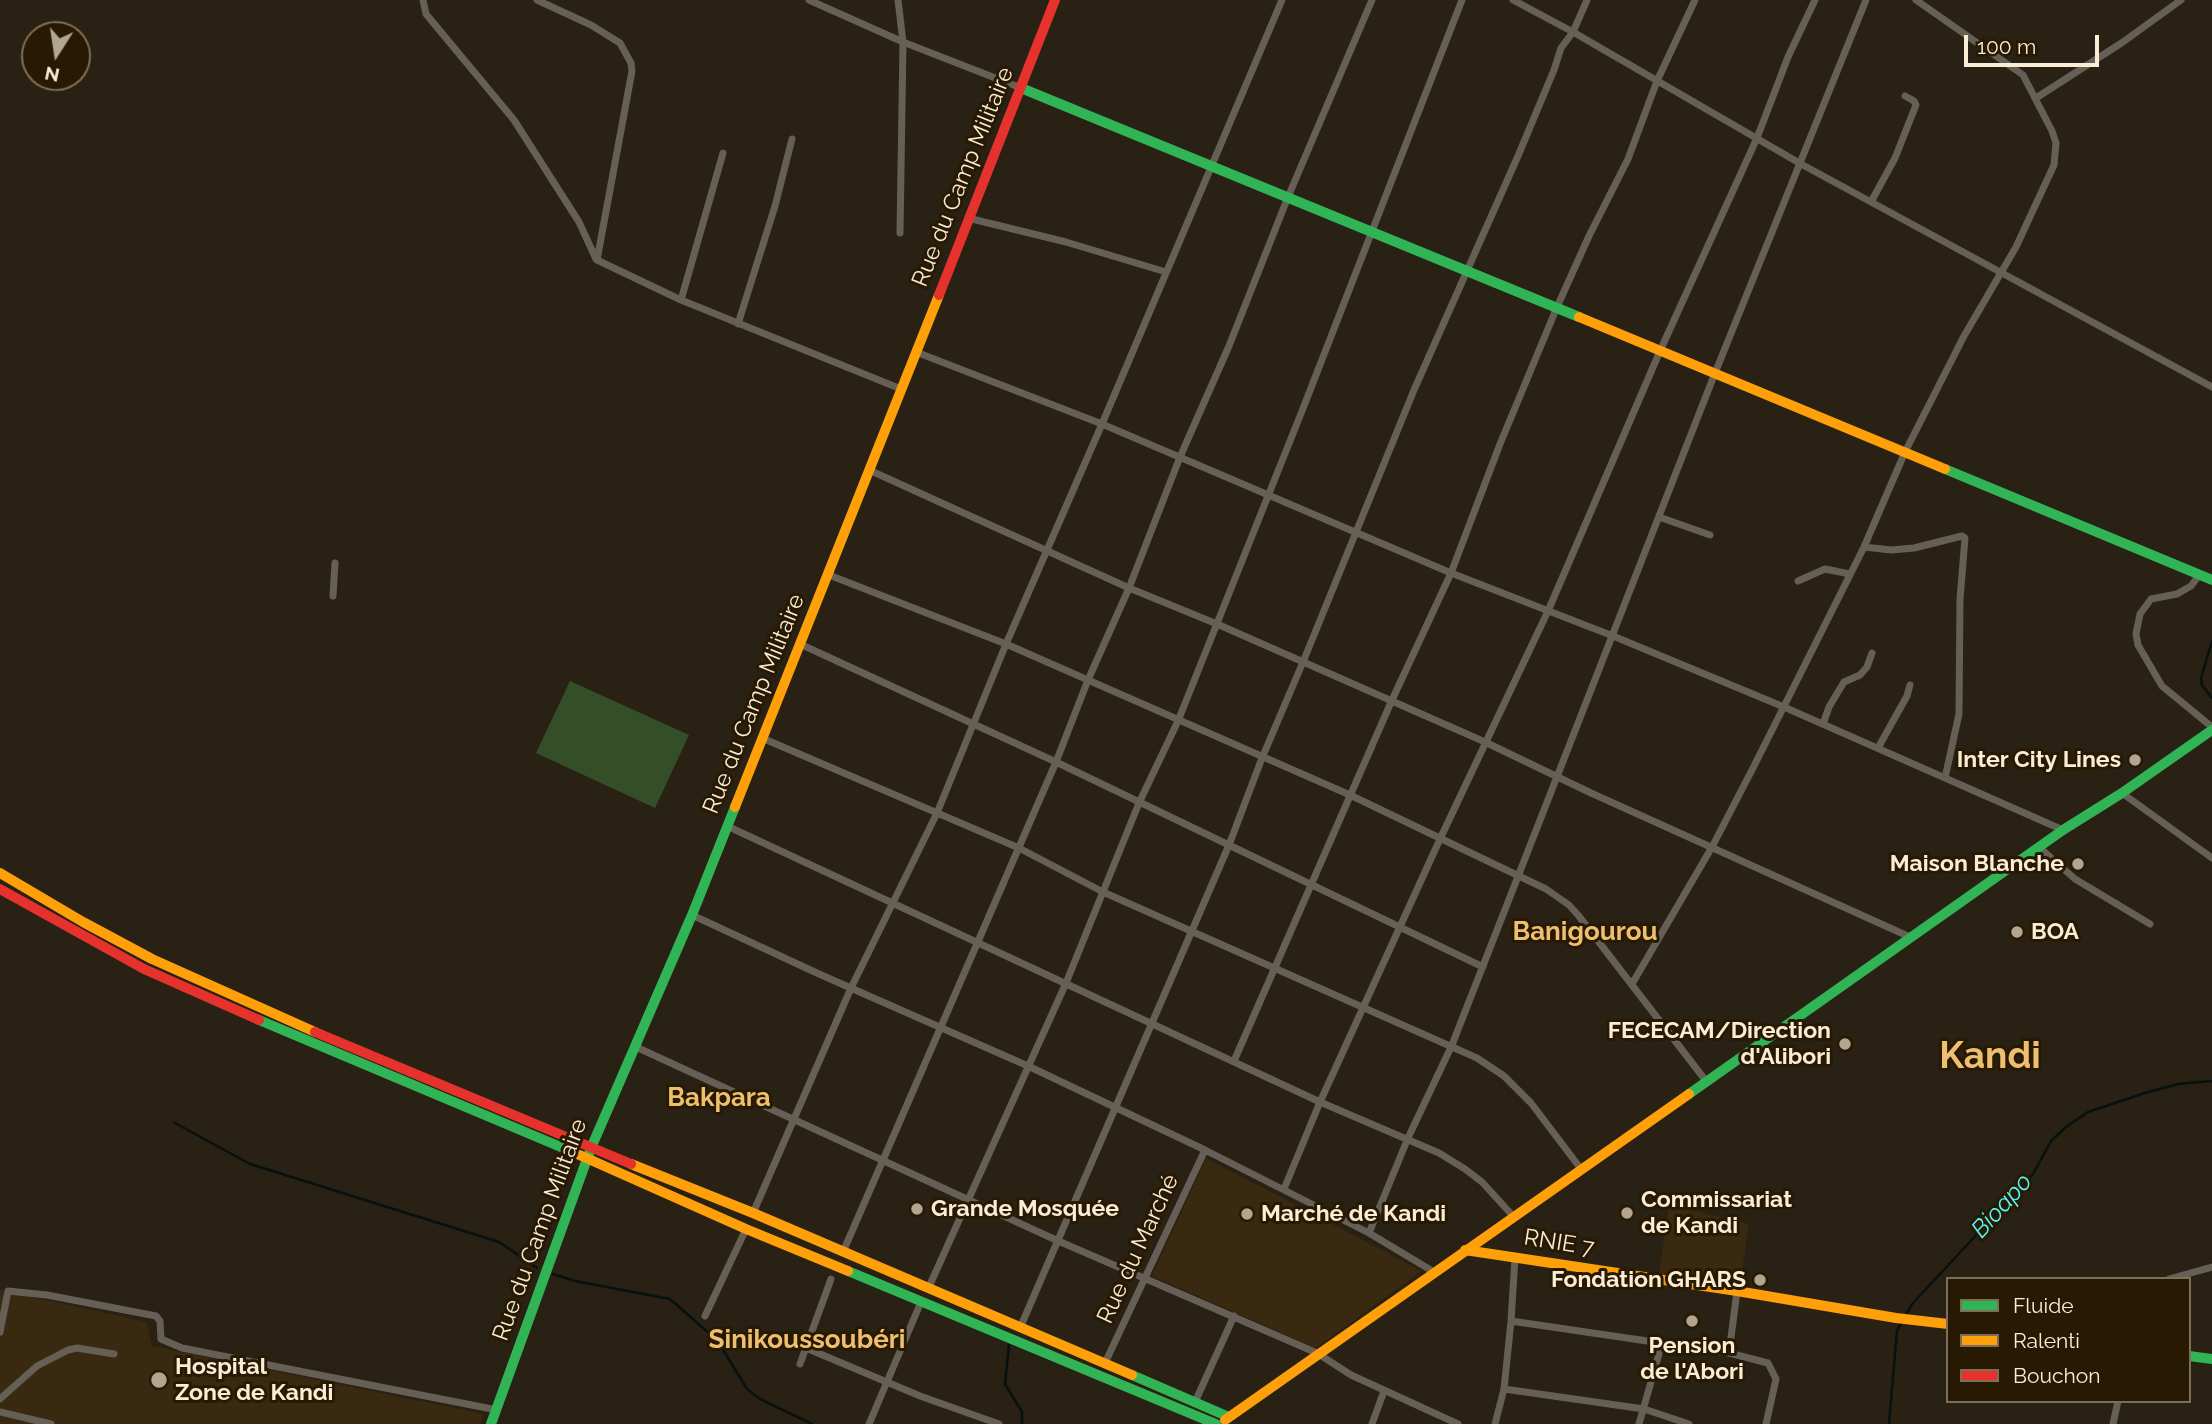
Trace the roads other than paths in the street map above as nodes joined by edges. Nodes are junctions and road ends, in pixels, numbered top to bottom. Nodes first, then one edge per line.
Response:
1 (423, 0) edge
2 (537, 0) edge
3 (809, 0) edge
4 (898, 0) edge
5 (1055, 0) edge
6 (1282, 0) edge
7 (1372, 0) edge
8 (1462, 0) edge
9 (1513, 0) edge
10 (1587, 0) edge
11 (1695, 0) edge
12 (1815, 0) edge
13 (1866, 0) edge
14 (1916, 0) edge
15 (2181, 0) edge
16 (1573, 32) junction
17 (903, 42) junction
18 (1657, 81) junction
19 (1021, 88) junction
20 (1905, 96) dead end
21 (2036, 98) junction
22 (1757, 138) junction
23 (792, 139) dead end
24 (723, 153) dead end
25 (1801, 163) junction
26 (1211, 165) junction
27 (1288, 197) junction
28 (1871, 202) junction
29 (968, 218) junction
30 (1371, 231) junction
31 (900, 233) dead end
32 (597, 260) junction
33 (1467, 270) junction
34 (1166, 272) junction
35 (2001, 272) junction
36 (681, 300) junction
37 (1557, 307) junction
38 (738, 324) junction
39 (1660, 351) junction
40 (916, 352) junction
41 (1715, 373) junction
42 (2212, 387) edge
43 (901, 389) junction
44 (1102, 424) junction
45 (1905, 452) junction
46 (1180, 457) junction
47 (869, 470) junction
48 (1267, 496) junction
49 (1659, 517) junction
50 (1357, 533) junction
51 (1710, 535) dead end
52 (1864, 547) junction
53 (1047, 550) junction
54 (335, 563) dead end
55 (1451, 573) junction
56 (1850, 574) junction
57 (2200, 574) junction
58 (829, 575) junction
59 (2212, 580) edge
60 (1798, 581) dead end
61 (1129, 588) junction
62 (333, 596) dead end
63 (1548, 611) junction
64 (1217, 624) junction
65 (1614, 636) junction
66 (800, 644) junction
67 (1006, 644) junction
68 (1872, 653) dead end
69 (1303, 662) junction
70 (1088, 680) junction
71 (1910, 685) dead end
72 (1392, 700) junction
73 (1784, 707) junction
74 (1178, 721) junction
75 (1823, 724) junction
76 (972, 725) junction
77 (2212, 729) edge
78 (762, 738) junction
79 (1485, 742) junction
80 (1878, 748) junction
81 (1262, 758) junction
82 (1056, 762) junction
83 (1556, 776) junction
84 (1945, 778) junction
85 (2122, 793) junction
86 (1350, 795) junction
87 (1139, 803) junction
88 (937, 813) junction
89 (727, 826) junction
90 (2063, 830) junction
91 (1440, 839) junction
92 (1230, 845) junction
93 (1712, 847) junction
94 (2039, 847) junction
95 (1019, 848) junction
96 (2212, 858) edge
97 (0, 873) edge
98 (1519, 877) junction
99 (1313, 885) junction
100 (0, 889) edge
101 (1102, 892) junction
102 (894, 904) junction
103 (692, 915) junction
104 (2150, 924) dead end
105 (1402, 927) junction
106 (1191, 930) junction
107 (1910, 937) junction
108 (979, 943) junction
109 (1276, 967) junction
110 (1483, 967) junction
111 (1066, 983) junction
112 (1632, 984) junction
113 (851, 988) junction
114 (1364, 1007) junction
115 (1153, 1024) junction
116 (940, 1028) junction
117 (1452, 1045) junction
118 (636, 1047) junction
119 (1234, 1061) junction
120 (1028, 1066) junction
121 (1706, 1081) junction
122 (1320, 1102) junction
123 (1114, 1107) junction
124 (793, 1120) junction
125 (1408, 1138) junction
126 (1205, 1150) junction
127 (589, 1153) junction
128 (883, 1160) junction
129 (1581, 1168) junction
130 (1284, 1189) junction
131 (968, 1198) junction
132 (753, 1213) junction
133 (1513, 1216) junction
134 (746, 1229) junction
135 (1369, 1233) junction
136 (1056, 1240) junction
137 (1465, 1250) junction
138 (842, 1252) junction
139 (1515, 1258) junction
140 (2212, 1267) edge
141 (1434, 1272) junction
142 (1146, 1277) junction
143 (2176, 1277) edge
144 (831, 1279) dead end
145 (928, 1289) junction
146 (1737, 1291) junction
147 (921, 1302) junction
148 (705, 1316) dead end
149 (1234, 1316) junction
150 (1511, 1321) junction
151 (1946, 1324) edge
152 (1019, 1328) junction
153 (0, 1332) edge
154 (1662, 1343) junction
155 (806, 1348) junction
156 (1317, 1353) junction
157 (1729, 1353) junction
158 (114, 1354) dead end
159 (2191, 1356) edge
160 (2212, 1359) edge
161 (1105, 1363) junction
162 (800, 1364) dead end
163 (887, 1381) junction
164 (1503, 1389) junction
165 (1384, 1391) junction
166 (0, 1399) edge
167 (1195, 1402) junction
168 (2118, 1403) edge
169 (1644, 1409) junction
170 (496, 1410) junction
171 (0, 1412) edge
172 (1231, 1421) edge
173 (51, 1424) edge
174 (491, 1424) edge
175 (869, 1424) edge
176 (999, 1424) edge
177 (1217, 1424) edge
178 (1372, 1424) edge
179 (1458, 1424) edge
180 (1495, 1424) edge
181 (1639, 1424) edge
182 (1689, 1424) edge
183 (1766, 1424) edge
184 (2113, 1424) edge

1 - 32 street
2 - 32 street
3 - 17 street
4 - 17 street
5 - 19 main road, Rue du Camp Militaire
6 - 26 street
7 - 27 street
8 - 30 street
9 - 16 street
10 - 16 street
11 - 18 street
12 - 22 street
13 - 25 street
14 - 21 street
15 - 21 street
16 - 18 street
16 - 33 street
17 - 19 street
17 - 31 street
18 - 22 street
18 - 37 street
19 - 26 main road
19 - 29 main road, Rue du Camp Militaire
20 - 28 street
21 - 35 street
22 - 25 street
22 - 39 street
23 - 38 street
24 - 36 street
25 - 28 street
25 - 41 street
26 - 27 main road
26 - 34 street
27 - 30 main road
27 - 46 street
28 - 35 street
29 - 34 street
29 - 40 main road, Rue du Camp Militaire
30 - 33 main road
30 - 48 street
32 - 36 street
33 - 37 main road
33 - 50 street
34 - 44 street
35 - 42 street
35 - 45 street
36 - 38 street
37 - 39 main road
37 - 55 street
38 - 43 street
39 - 41 main road
39 - 63 street
40 - 43 main road, Rue du Camp Militaire
40 - 44 street
41 - 45 main road
41 - 49 street
43 - 47 main road, Rue du Camp Militaire
44 - 46 street
44 - 53 street
45 - 52 street
45 - 57 main road
46 - 48 street
46 - 61 street
47 - 53 street
47 - 58 main road, Rue du Camp Militaire
48 - 50 street
48 - 64 street
49 - 51 street
49 - 65 street
50 - 55 street
50 - 69 street
52 - 56 street
52 - 84 street
53 - 61 street
53 - 67 street
54 - 62 street
55 - 63 street
55 - 72 street
56 - 60 street
56 - 73 street
57 - 59 main road
57 - 77 street
58 - 66 main road, Rue du Camp Militaire
58 - 67 street
61 - 64 street
61 - 70 street
63 - 65 street
63 - 79 street
64 - 69 street
64 - 74 street
65 - 73 street
65 - 83 street
66 - 76 street
66 - 78 main road, Rue du Camp Militaire
67 - 70 street
67 - 76 street
68 - 75 street
69 - 72 street
69 - 81 street
70 - 74 street
70 - 82 street
71 - 80 street
72 - 79 street
72 - 86 street
73 - 75 street
73 - 93 street
74 - 81 street
74 - 87 street
75 - 80 street
76 - 82 street
76 - 88 street
77 - 85 main road
78 - 88 street
78 - 89 main road, Rue du Camp Militaire
79 - 83 street
79 - 91 street
80 - 84 street
81 - 86 street
81 - 92 street
82 - 87 street
82 - 95 street
83 - 93 street
83 - 98 street
84 - 90 street
85 - 90 main road
85 - 96 street
86 - 91 street
86 - 99 street
87 - 92 street
87 - 101 street
88 - 95 street
88 - 102 street
89 - 102 street
89 - 103 main road, Rue du Camp Militaire
90 - 94 main road
91 - 98 street
91 - 105 street
92 - 99 street
92 - 106 street
93 - 107 street
93 - 112 street
94 - 104 street
94 - 107 main road
95 - 101 street
95 - 108 street
97 - 127 main road
98 - 110 street
98 - 112 street
99 - 105 street
99 - 109 street
100 - 127 main road
101 - 106 street
101 - 111 street
102 - 108 street
102 - 113 street
103 - 113 street
103 - 118 main road, Rue du Camp Militaire
105 - 110 street
105 - 114 street
106 - 109 street
106 - 115 street
107 - 121 main road
108 - 111 street
108 - 116 street
109 - 114 street
109 - 119 street
110 - 117 street
111 - 115 street
111 - 120 street
112 - 121 street
113 - 116 street
113 - 124 street
114 - 117 street
114 - 122 street
115 - 119 street
115 - 123 street
116 - 120 street
116 - 128 street
117 - 125 street
117 - 129 street
118 - 124 street
118 - 127 main road, Rue du Camp Militaire
119 - 122 street
120 - 123 street
120 - 131 street
121 - 129 main road
122 - 125 street
122 - 130 street
123 - 126 street
123 - 136 street
124 - 128 street
124 - 132 street
125 - 133 street
125 - 135 street
126 - 130 street
126 - 142 street, Rue du Marché
127 - 132 main road
127 - 134 main road
127 - 170 main road, Rue du Camp Militaire
128 - 131 street
128 - 138 street
129 - 133 main road
130 - 135 street
131 - 136 street
131 - 145 street
132 - 138 main road
133 - 137 main road
134 - 147 main road
134 - 148 street
135 - 141 street
136 - 142 street
136 - 152 street
137 - 139 main road, RNIE 7 / RNIE 7
137 - 141 main road
138 - 145 main road
139 - 146 main road, RNIE 7 / RNIE 7
139 - 150 street
140 - 143 street
141 - 156 main road
142 - 149 street
142 - 161 street, Rue du Marché
144 - 155 street
145 - 152 main road
146 - 151 main road, RNIE 7 / RNIE 7
146 - 157 street
147 - 163 street
147 - 177 main road
149 - 156 street
149 - 167 street
150 - 154 street
150 - 164 street
152 - 161 main road
153 - 170 street
154 - 157 street
154 - 169 street
155 - 162 street
155 - 163 street
156 - 165 street
156 - 172 main road
157 - 183 street
158 - 166 street
159 - 160 main road
161 - 167 main road
163 - 175 street
163 - 176 street
164 - 169 street
164 - 180 street
165 - 178 street
165 - 179 street
167 - 172 main road
168 - 184 street
169 - 181 street
169 - 182 street
170 - 174 main road, Rue du Camp Militaire
171 - 173 street
172 - 177 main road

